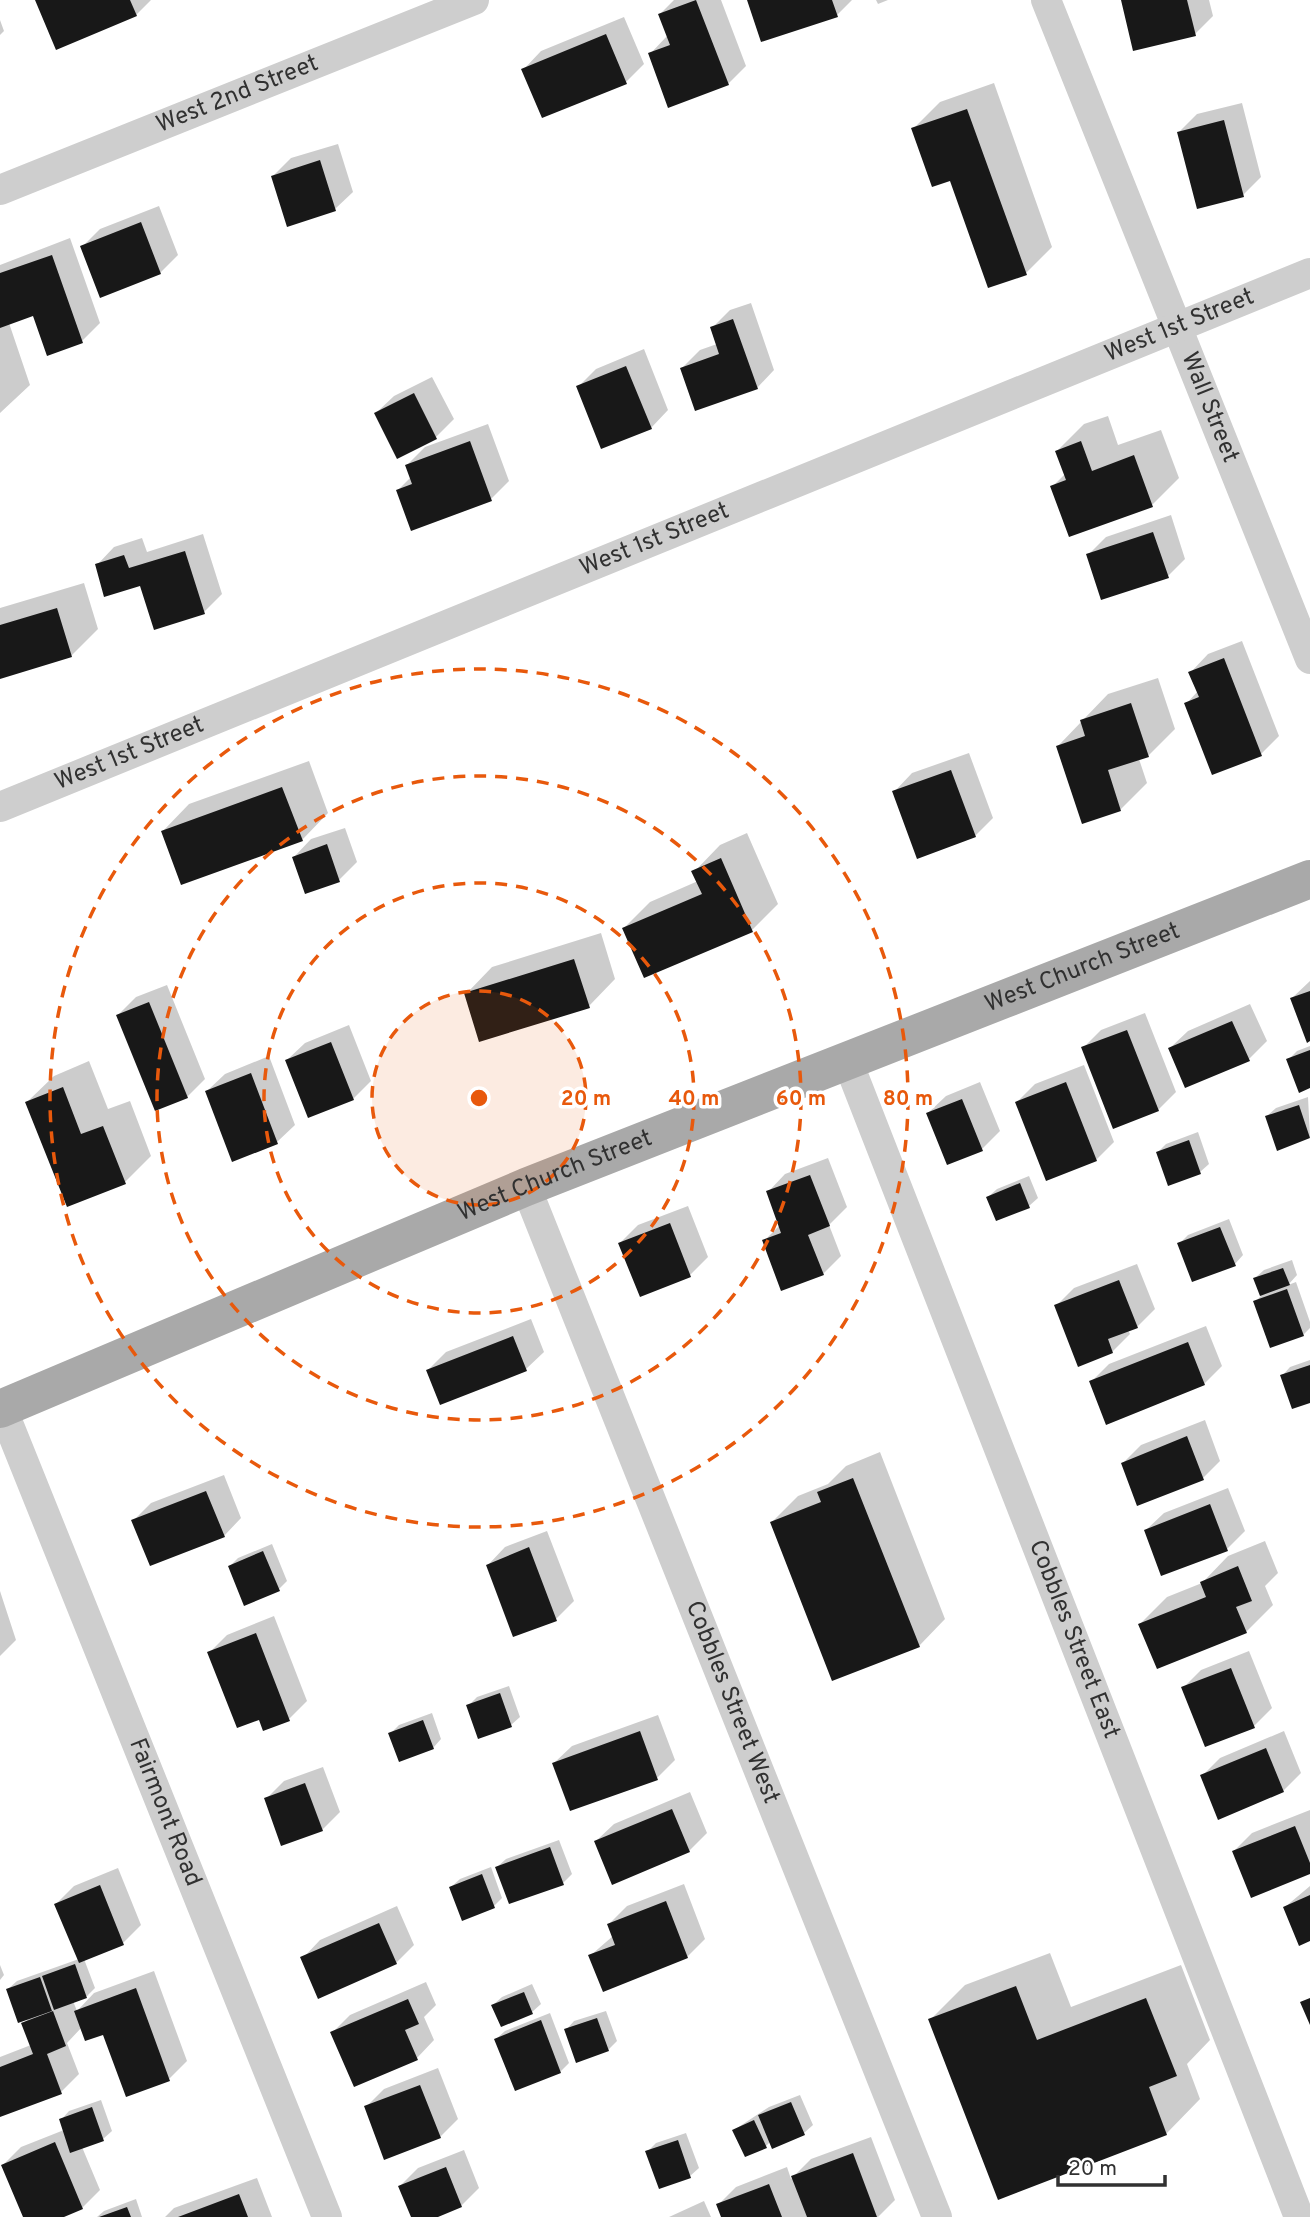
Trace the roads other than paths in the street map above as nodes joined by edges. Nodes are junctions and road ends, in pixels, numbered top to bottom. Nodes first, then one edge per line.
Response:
1 (474, 0) edge
2 (1046, 0) edge
3 (424, 9) edge
4 (0, 190) edge
5 (1310, 273) edge
6 (1176, 327) junction
7 (1310, 659) edge
8 (0, 807) edge
9 (1310, 879) edge
10 (848, 1062) junction
11 (526, 1187) junction
12 (1, 1408) edge
13 (327, 2217) edge
14 (937, 2217) edge
15 (1299, 2217) edge

1 - 3 street, West 2nd Street
2 - 6 street, Wall Street
3 - 4 street, West 2nd Street
5 - 6 street, West 1st Street
6 - 7 street, Wall Street
6 - 8 street, West 1st Street
9 - 10 main road, West Church Street
10 - 11 main road, West Church Street
10 - 15 street, Cobbles Street East
11 - 12 main road, West Church Street
11 - 14 street, Cobbles Street West
12 - 13 street, Fairmont Road

